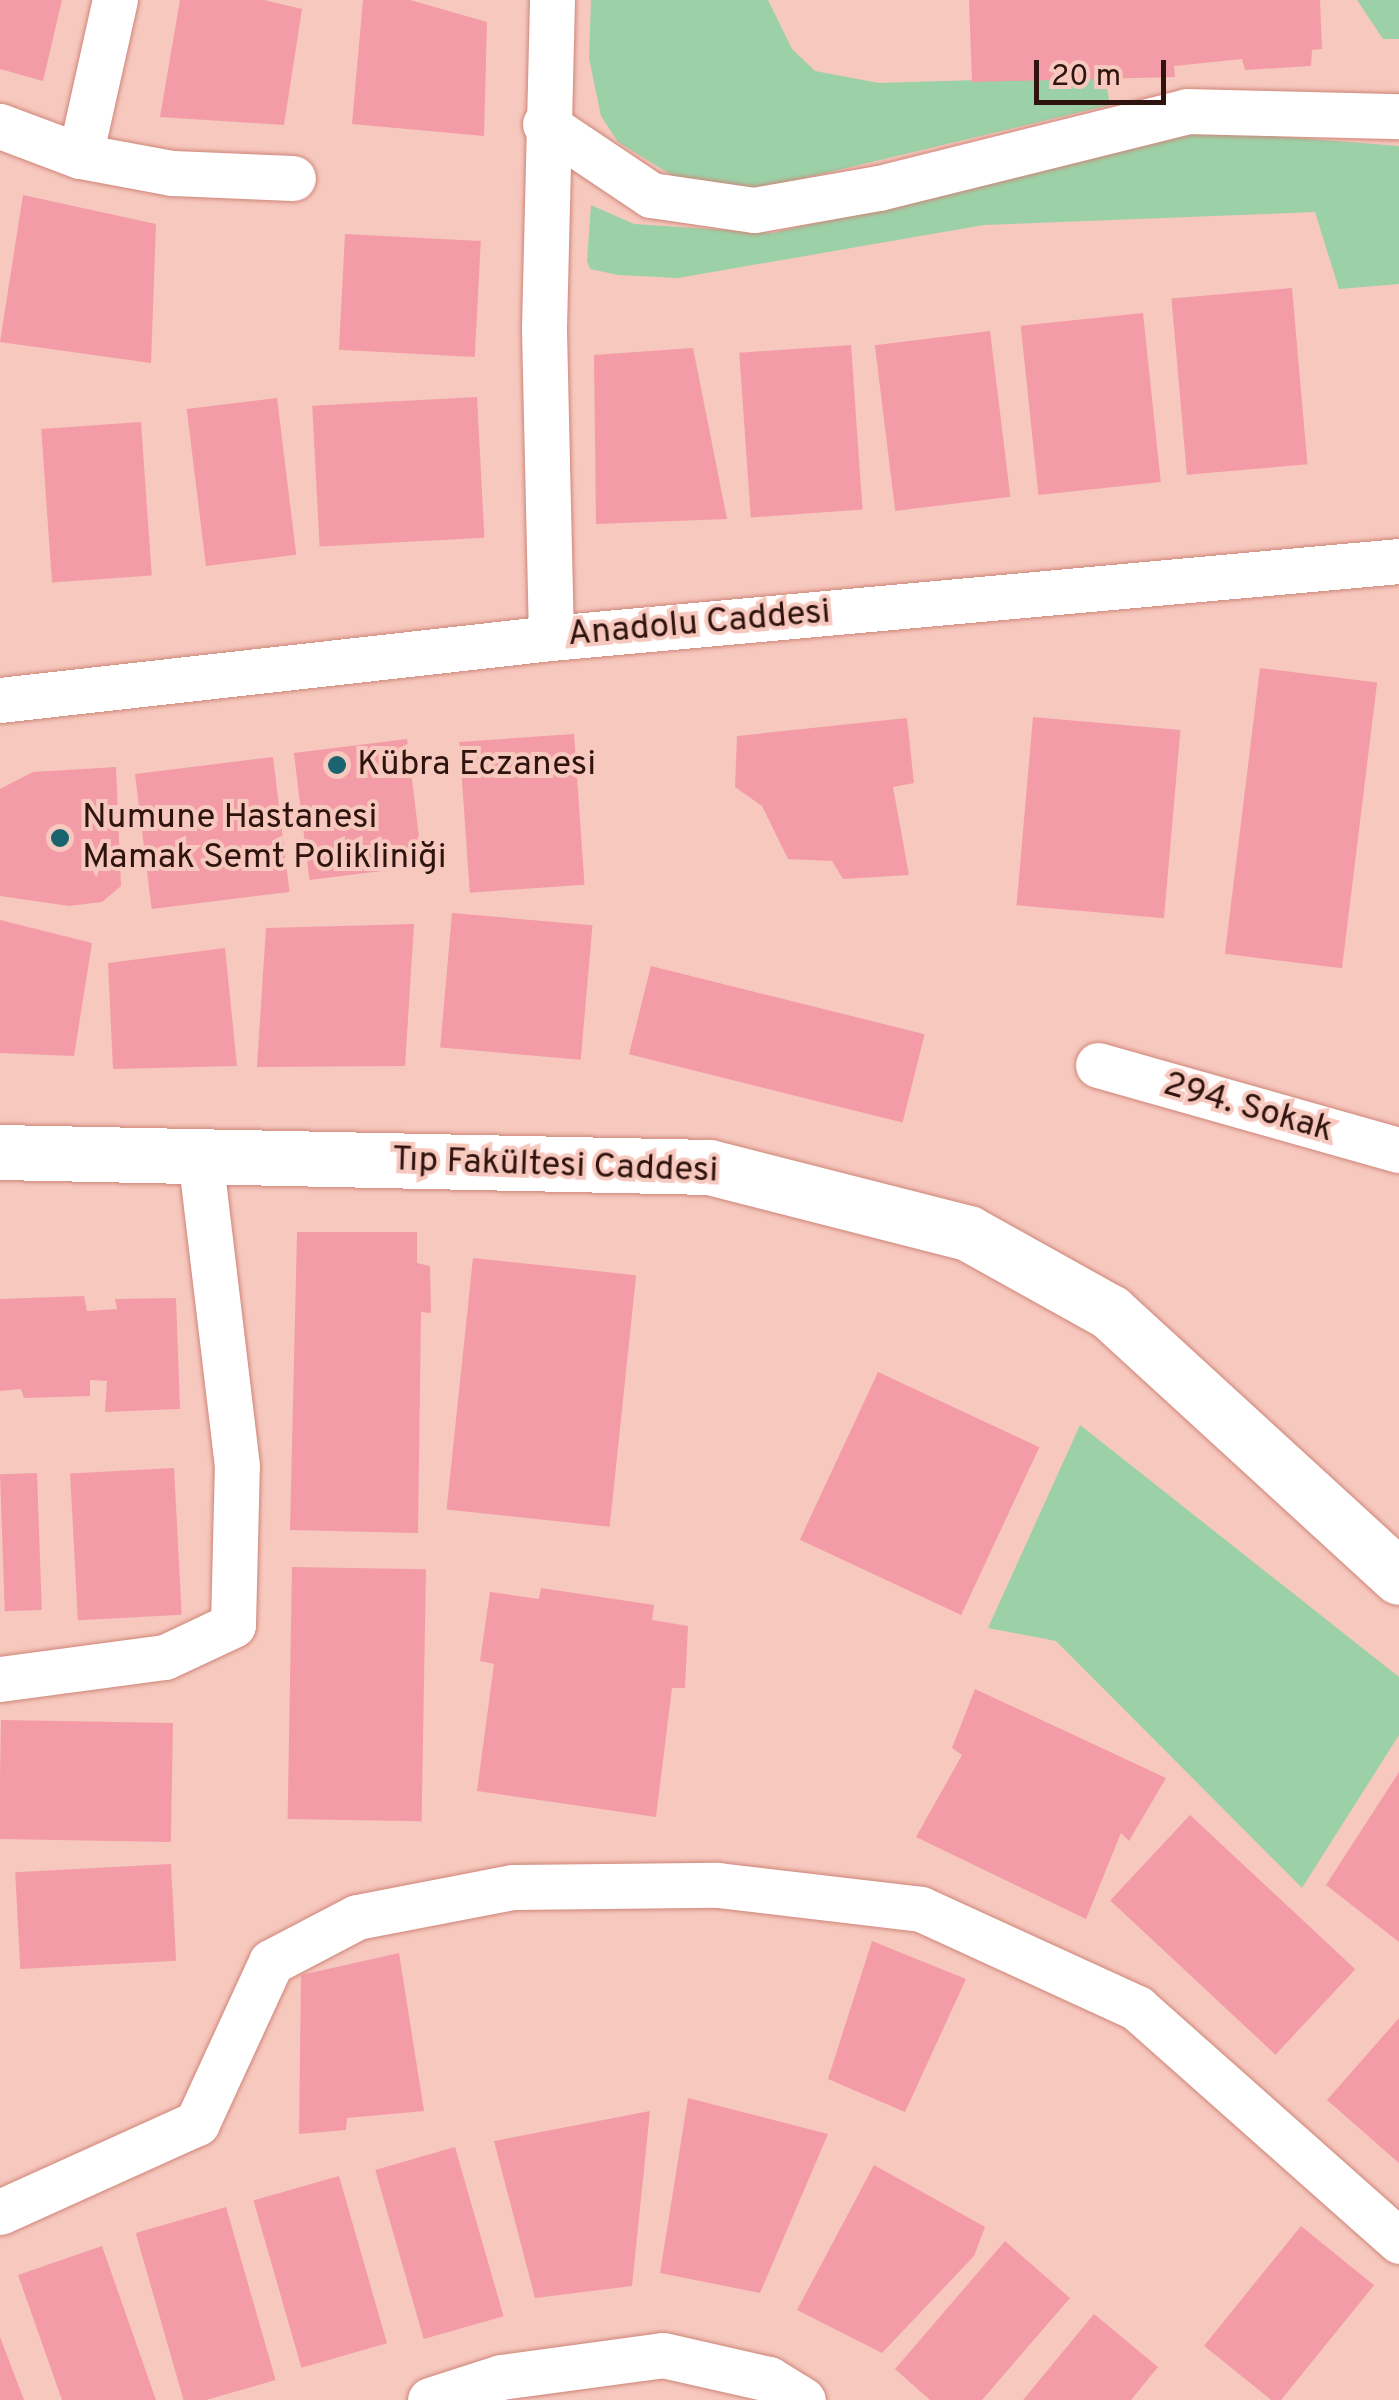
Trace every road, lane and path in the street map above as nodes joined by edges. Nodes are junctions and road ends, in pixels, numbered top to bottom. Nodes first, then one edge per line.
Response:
1 (115, 0) edge
2 (552, 0) edge
3 (1399, 116) edge
4 (545, 124) junction
5 (0, 126) edge
6 (80, 156) junction
7 (293, 178) dead end
8 (1399, 561) edge
9 (552, 638) junction
10 (0, 700) edge
11 (1098, 1065) dead end
12 (1399, 1150) edge
13 (0, 1152) edge
14 (200, 1154) junction
15 (1392, 1557) edge
16 (0, 1679) edge
17 (0, 2212) edge
18 (1399, 2240) edge
19 (430, 2400) edge
20 (803, 2400) edge

1 - 6 street
2 - 4 street
3 - 4 street
4 - 9 street
5 - 6 street
6 - 7 street
8 - 9 street, Anadolu Caddesi
9 - 10 street, Anadolu Caddesi
11 - 12 street, 294. Sokak
13 - 14 main road, Tıp Fakültesi Caddesi
14 - 15 main road, Tıp Fakültesi Caddesi
14 - 16 street
17 - 18 street
19 - 20 street

